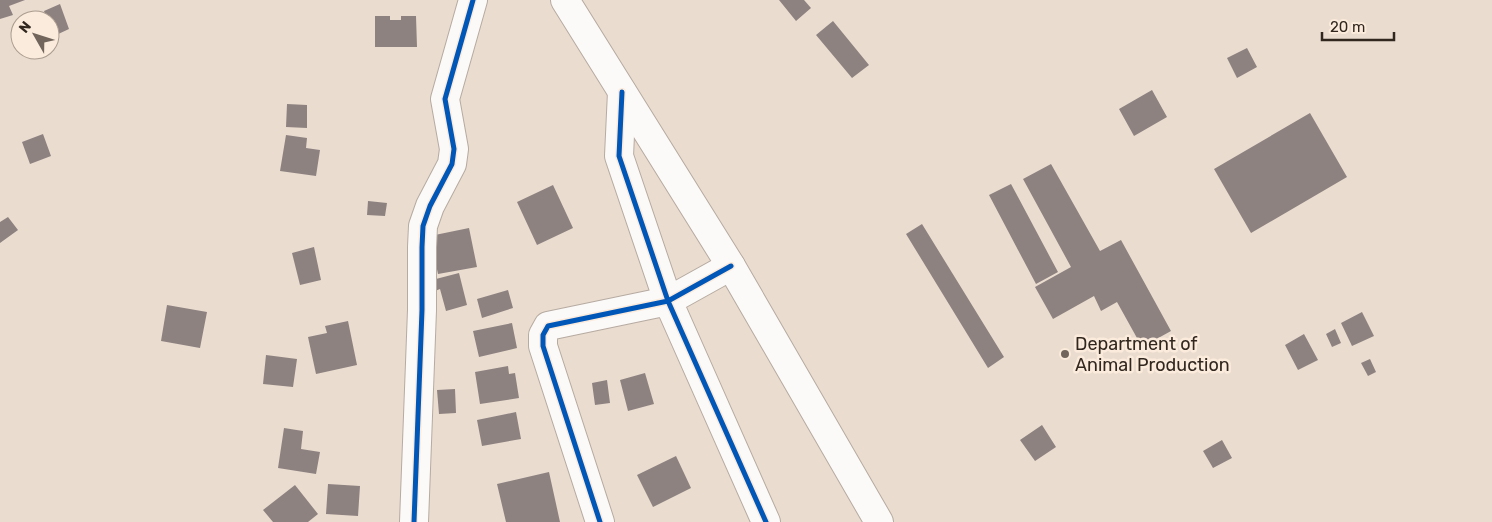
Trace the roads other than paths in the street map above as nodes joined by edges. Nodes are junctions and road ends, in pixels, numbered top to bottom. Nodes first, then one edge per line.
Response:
1 (473, 0) edge
2 (565, 0) edge
3 (622, 92) junction
4 (731, 266) junction
5 (668, 300) junction
6 (414, 522) edge
7 (600, 522) edge
8 (766, 522) edge
9 (879, 522) edge

1 - 6 street
2 - 3 street
3 - 4 street
3 - 5 street
4 - 5 street
4 - 9 street
5 - 7 street
5 - 8 street

